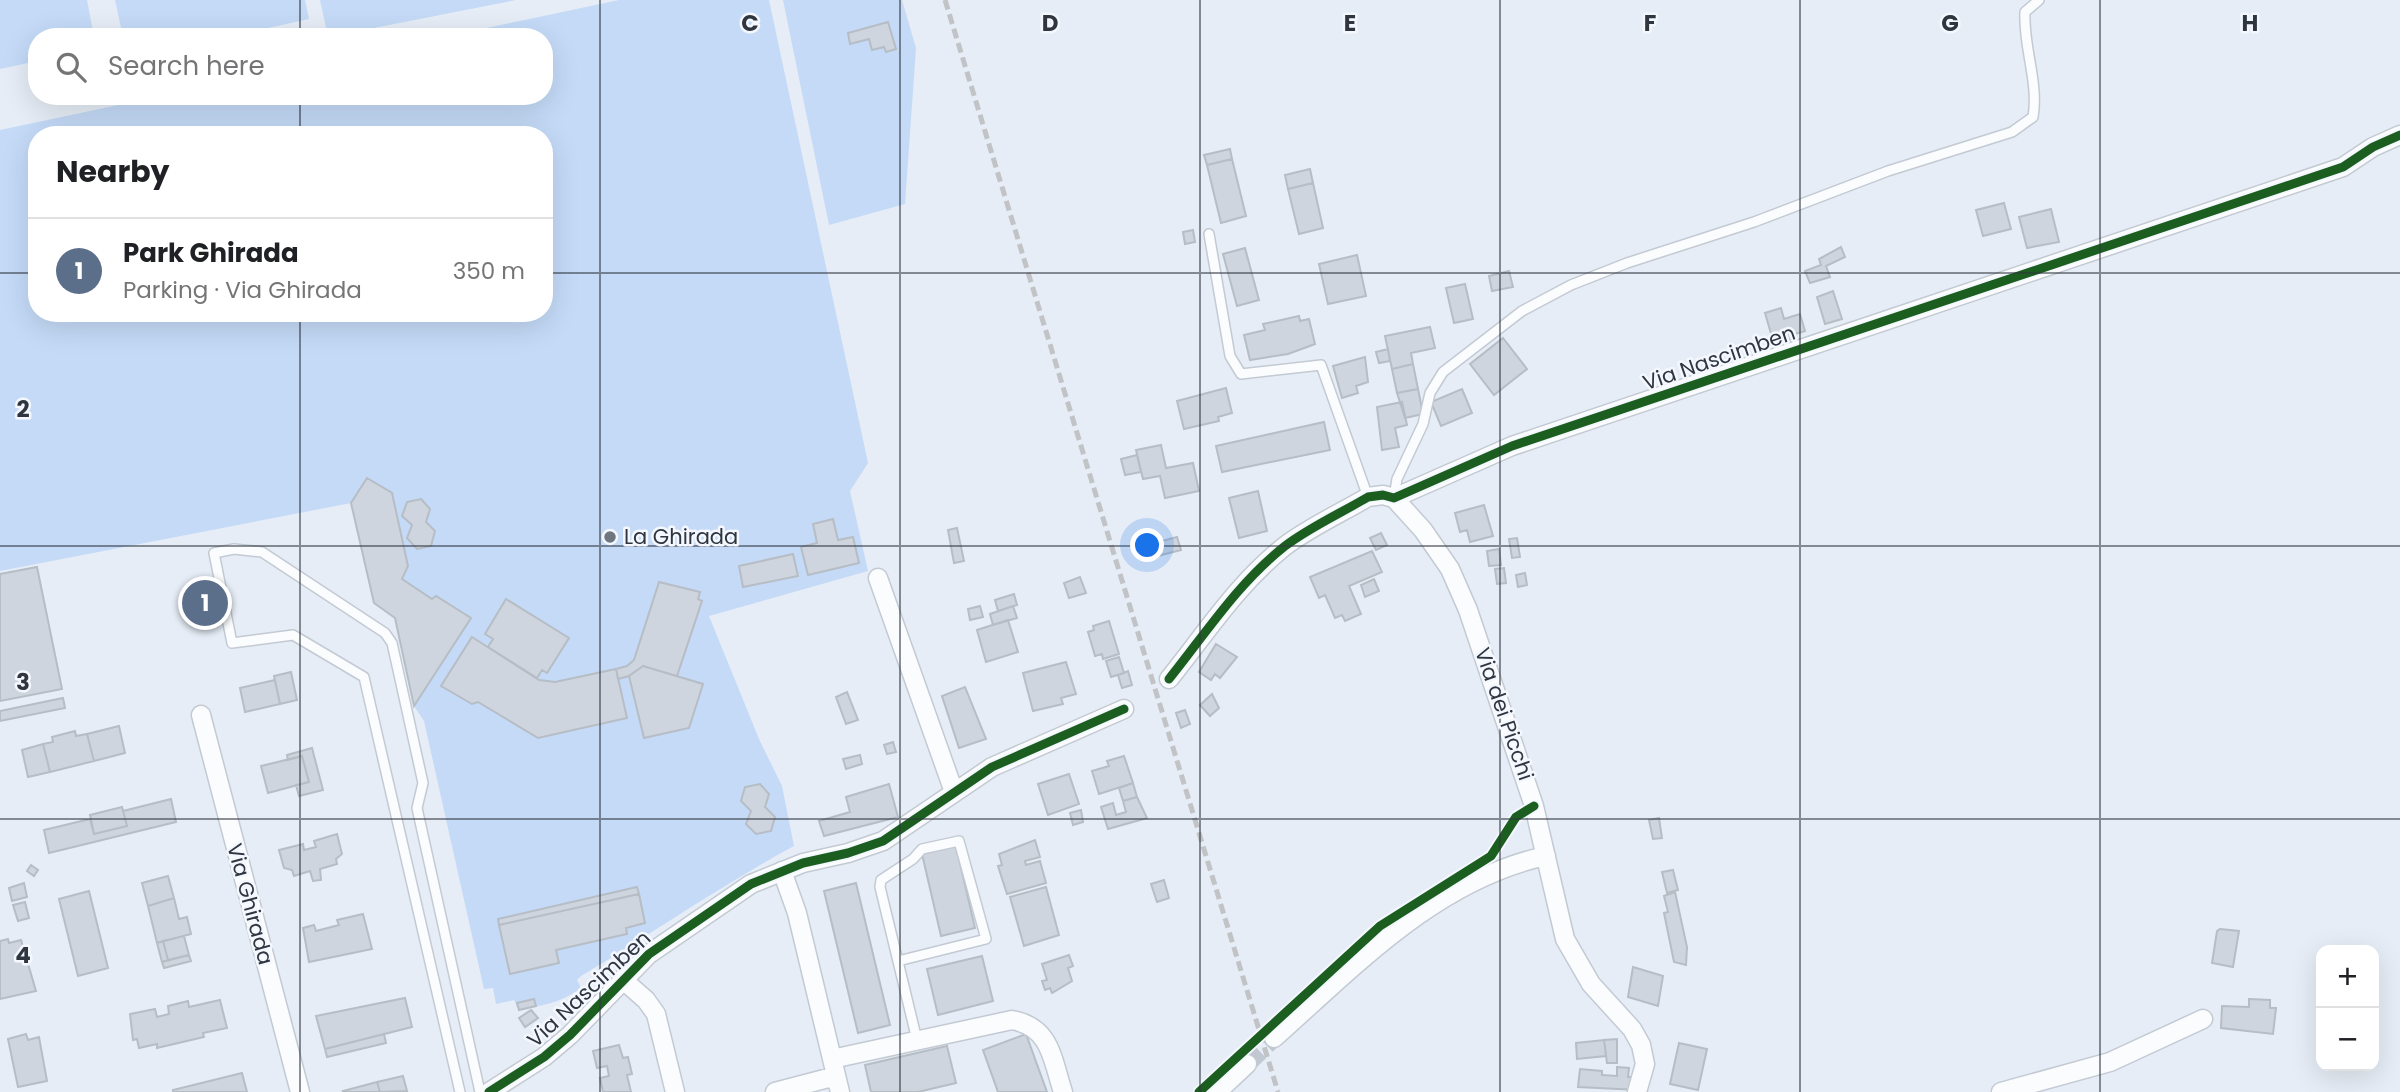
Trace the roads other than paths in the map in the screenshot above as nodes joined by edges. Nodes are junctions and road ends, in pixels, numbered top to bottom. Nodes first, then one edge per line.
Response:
1 (2039, 0) edge
2 (2400, 135) edge
3 (1209, 234) dead end
4 (1368, 497) junction
5 (1394, 498) junction
6 (878, 578) dead end
7 (1168, 679) dead end
8 (1124, 709) dead end
9 (201, 715) dead end
10 (954, 792) junction
11 (1546, 856) junction
12 (782, 870) junction
13 (898, 961) junction
14 (622, 979) junction
15 (2203, 1019) dead end
16 (1275, 1038) tunnel mouth
17 (917, 1040) junction
18 (1247, 1064) tunnel mouth
19 (836, 1076) edge
20 (300, 1092) edge
21 (460, 1092) edge
22 (480, 1092) edge
23 (489, 1092) edge
24 (675, 1092) edge
25 (775, 1092) edge
26 (1063, 1092) edge
27 (1216, 1092) edge
28 (1637, 1092) edge
29 (2001, 1092) edge

1 - 5 lane
2 - 5 street, Via Nascimben
3 - 4 lane
4 - 5 street, Via Nascimben
4 - 7 street
5 - 11 street, Via dei Picchi
6 - 10 street
8 - 10 street, Via Nascimben
9 - 20 street, Via Ghirada
10 - 12 street, Via Nascimben
11 - 16 street
11 - 28 street, Via dei Picchi
12 - 14 street, Via Nascimben
12 - 19 street
13 - 13 lane
13 - 17 lane
14 - 23 street, Via Nascimben
14 - 24 street, Via Nascimben
15 - 29 street
17 - 19 street
17 - 26 street
18 - 27 street
19 - 25 street
21 - 22 lane

